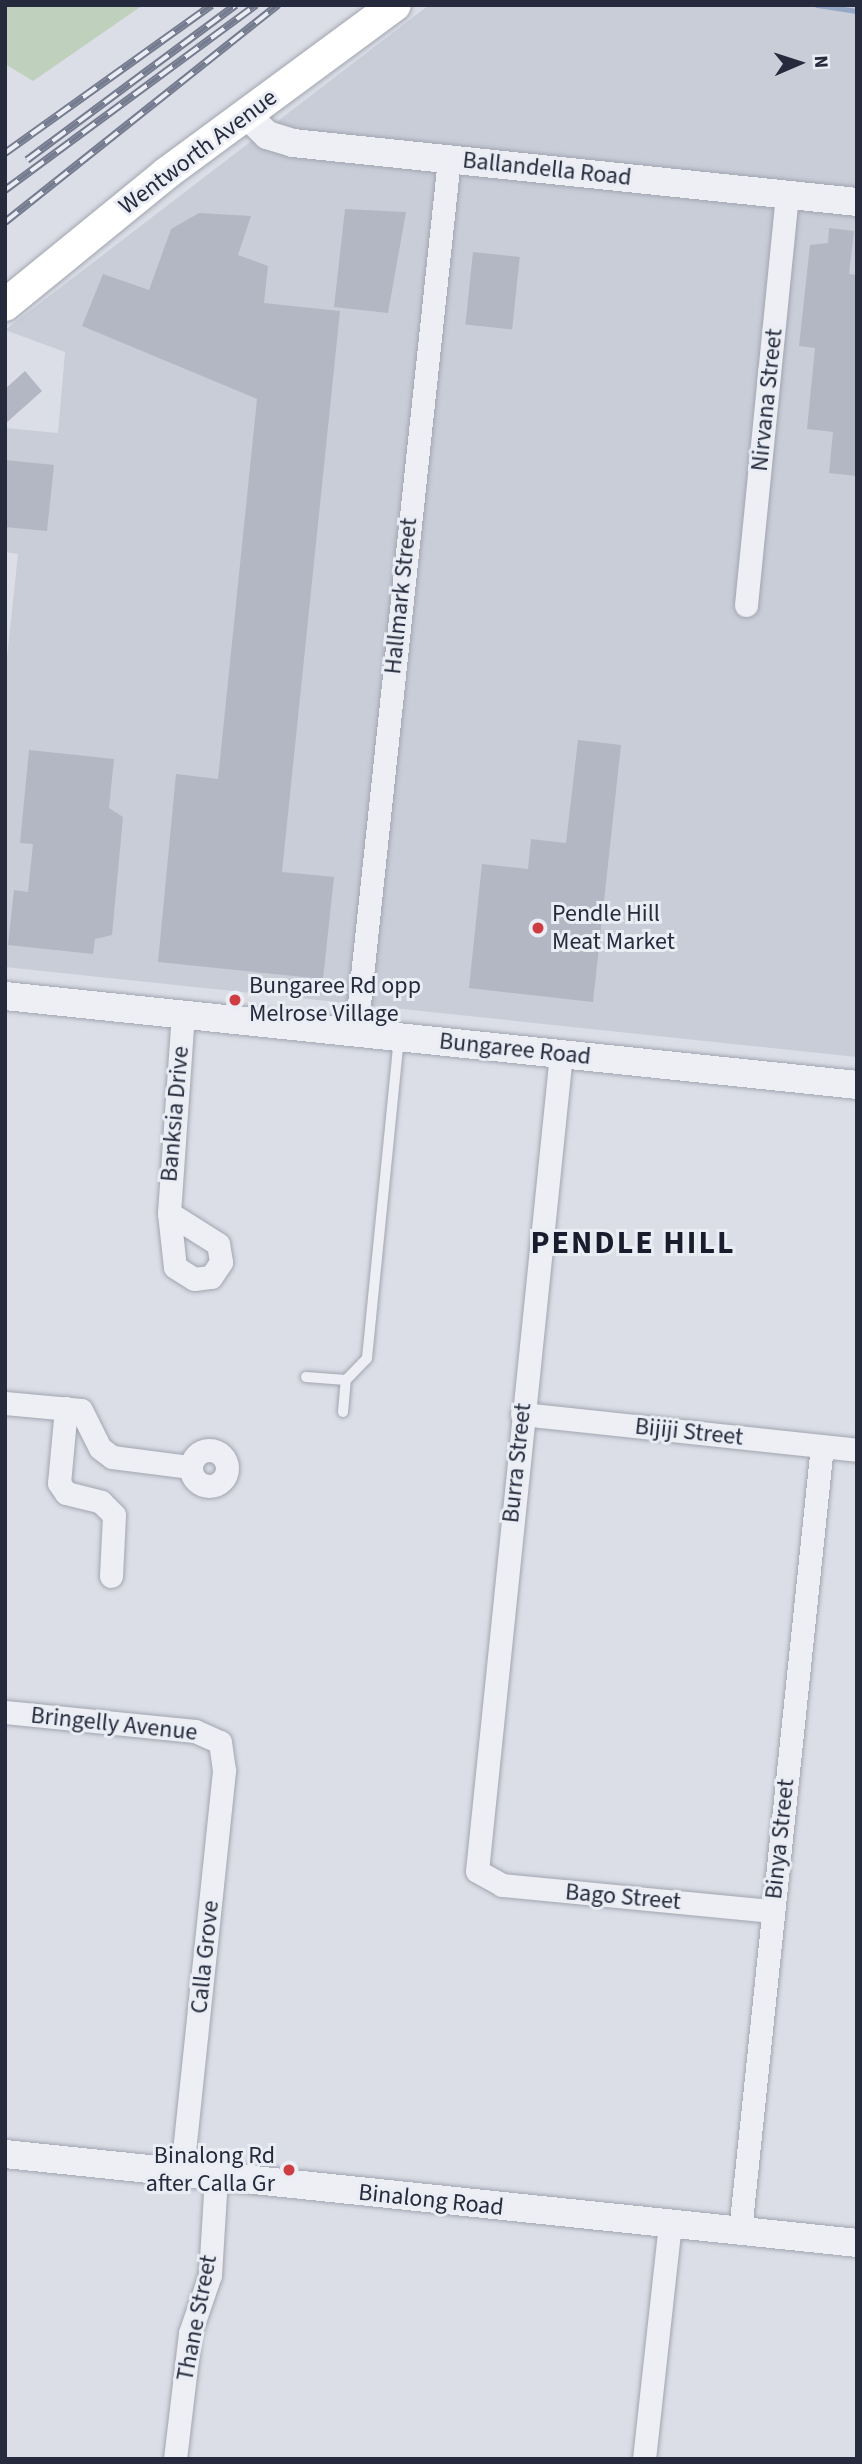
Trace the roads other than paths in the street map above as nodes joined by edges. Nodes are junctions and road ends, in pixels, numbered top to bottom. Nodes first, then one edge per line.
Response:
1 (395, 5) edge
2 (246, 114) junction
3 (449, 159) junction
4 (787, 194) junction
5 (857, 202) edge
6 (5, 305) edge
7 (746, 605) dead end
8 (5, 996) edge
9 (183, 1015) junction
10 (356, 1032) junction
11 (400, 1037) junction
12 (561, 1054) junction
13 (857, 1085) edge
14 (169, 1213) dead end
15 (306, 1377) dead end
16 (346, 1380) junction
17 (5, 1403) edge
18 (66, 1408) junction
19 (343, 1412) dead end
20 (522, 1414) junction
21 (822, 1446) junction
22 (857, 1450) edge
23 (190, 1467) dead end
24 (111, 1576) dead end
25 (5, 1712) edge
26 (220, 1742) joint
27 (477, 1871) joint
28 (772, 1911) junction
29 (5, 2154) edge
30 (182, 2173) junction
31 (216, 2176) junction
32 (670, 2224) junction
33 (740, 2231) junction
34 (857, 2244) edge
35 (175, 2459) edge
36 (644, 2459) edge

1 - 2 main road, Wentworth Avenue
2 - 3 street, Ballandella Road
2 - 6 main road, Wentworth Avenue
3 - 4 street, Ballandella Road
3 - 10 street, Hallmark Street
4 - 5 street, Ballandella Road
4 - 7 street, Nirvana Street
8 - 9 street, Bungaree Road
9 - 10 street, Bungaree Road
9 - 14 street, Banksia Drive
10 - 11 street, Bungaree Road
11 - 12 street, Bungaree Road
11 - 16 lane
12 - 13 street, Bungaree Road
12 - 20 street, Burra Street
15 - 16 lane
16 - 19 lane
17 - 18 street
18 - 23 street
18 - 24 street
20 - 21 street, Bijiji Street
20 - 27 street, Burra Street
21 - 22 street, Bijiji Street
21 - 28 street, Binya Street
25 - 26 street, Bringelly Avenue
26 - 30 street, Calla Grove
27 - 28 street, Bago Street
28 - 33 street, Binya Street
29 - 30 street, Binalong Road
30 - 31 street, Binalong Road
31 - 32 street, Binalong Road
31 - 35 street, Thane Street
32 - 33 street, Binalong Road
32 - 36 street
33 - 34 street, Binalong Road

